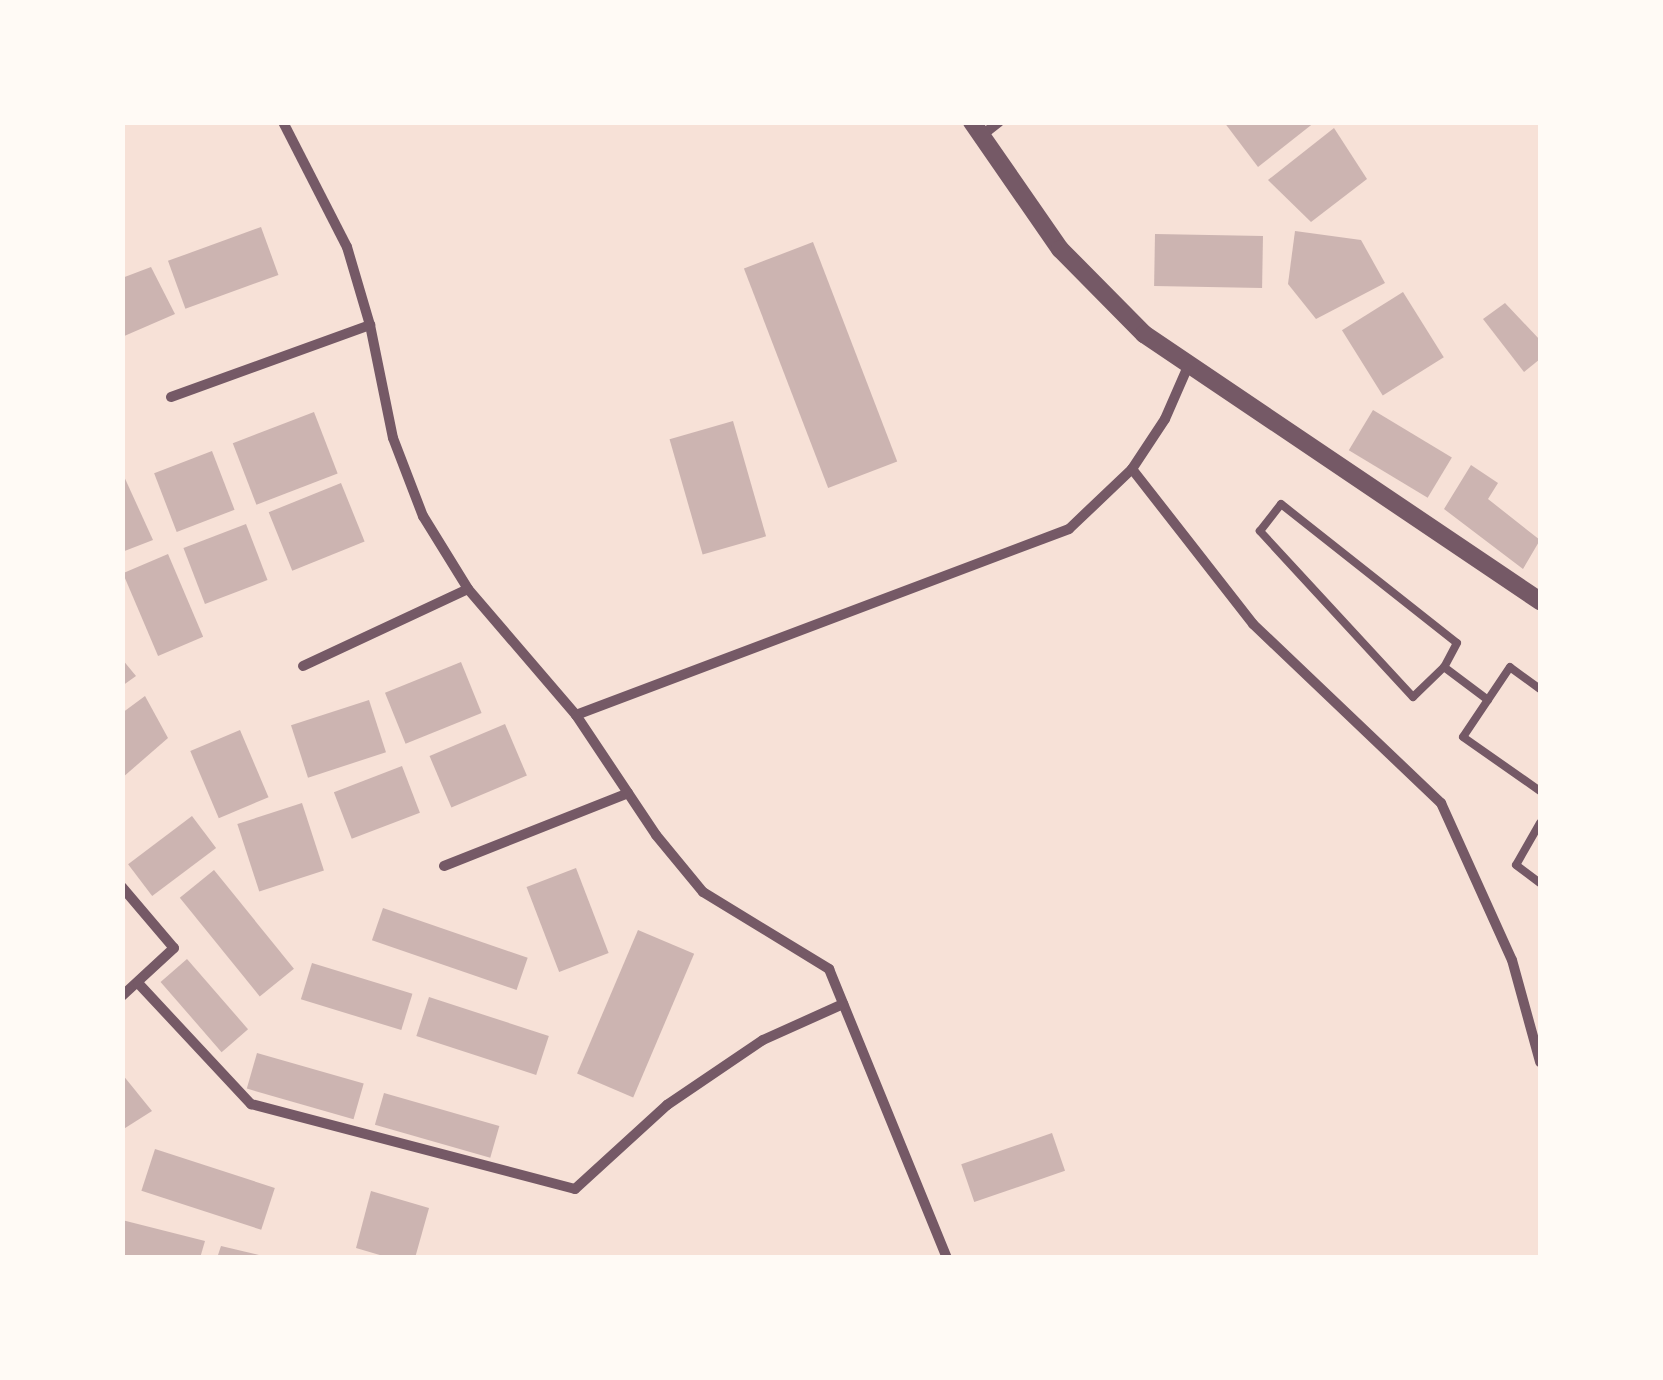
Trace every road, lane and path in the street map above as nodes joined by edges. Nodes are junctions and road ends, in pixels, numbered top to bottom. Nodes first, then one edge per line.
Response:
1 (283, 122) edge
2 (999, 122) edge
3 (976, 129) edge
4 (370, 325) junction
5 (1189, 364) junction
6 (171, 397) dead end
7 (1132, 469) junction
8 (468, 589) junction
9 (1540, 600) edge
10 (303, 666) dead end
11 (1444, 666) junction
12 (1540, 689) edge
13 (1488, 700) junction
14 (576, 715) junction
15 (1540, 791) edge
16 (628, 793) junction
17 (1540, 822) edge
18 (444, 866) dead end
19 (1540, 883) edge
20 (122, 887) edge
21 (138, 983) junction
22 (122, 996) edge
23 (843, 1004) junction
24 (1540, 1062) edge
25 (948, 1258) edge

1 - 4 street
2 - 3 street
3 - 5 street
4 - 6 street
4 - 8 street
5 - 7 street
5 - 9 street
7 - 14 street
7 - 24 street
8 - 10 street
8 - 14 street
11 - 11 lane
11 - 13 lane
12 - 13 lane
13 - 15 lane
14 - 16 street
16 - 18 street
16 - 23 street
17 - 19 lane
20 - 21 street
21 - 22 street
21 - 23 street
23 - 25 street

